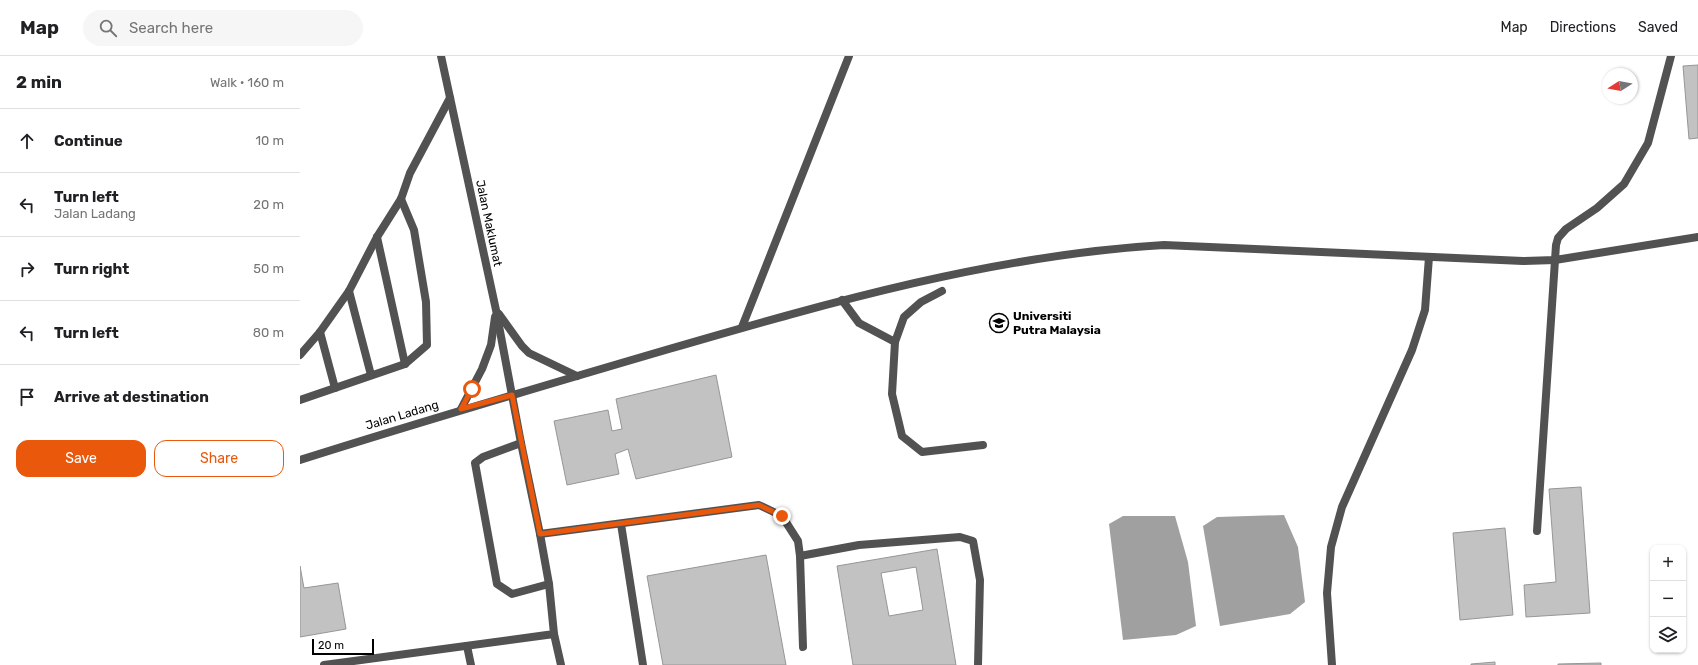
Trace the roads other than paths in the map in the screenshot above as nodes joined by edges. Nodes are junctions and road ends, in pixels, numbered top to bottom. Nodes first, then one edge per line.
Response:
1 (441, 56) edge
2 (849, 56) edge
3 (1671, 56) edge
4 (450, 98) junction
5 (401, 198) junction
6 (377, 237) junction
7 (1698, 237) edge
8 (1429, 257) junction
9 (1555, 260) junction
10 (349, 291) junction
11 (942, 291) dead end
12 (842, 300) junction
13 (496, 310) junction
14 (742, 327) junction
15 (320, 332) junction
16 (895, 342) junction
17 (300, 355) edge
18 (405, 364) junction
19 (371, 375) junction
20 (577, 376) junction
21 (335, 388) junction
22 (512, 395) junction
23 (300, 400) edge
24 (461, 409) junction
25 (521, 443) junction
26 (983, 444) dead end
27 (300, 460) edge
28 (621, 524) junction
29 (1537, 531) dead end
30 (540, 534) junction
31 (800, 556) junction
32 (549, 584) junction
33 (554, 634) junction
34 (467, 646) junction
35 (803, 646) dead end
36 (324, 665) edge
37 (471, 665) edge
38 (561, 665) edge
39 (643, 665) edge
40 (978, 665) edge
41 (1332, 665) edge

1 - 4 street, Jalan Maklumat
2 - 14 street
3 - 9 street
4 - 5 street
4 - 13 street, Jalan Maklumat
5 - 6 street
5 - 18 street
6 - 10 street
6 - 18 street
7 - 9 street, Jalan Ladang
8 - 9 street, Jalan Ladang
8 - 12 street, Jalan Ladang
8 - 41 street
9 - 29 street
10 - 15 street
10 - 19 street
11 - 16 street
12 - 14 street, Jalan Ladang
12 - 16 street
13 - 20 street
13 - 22 street, Jalan Maklumat
13 - 24 street
14 - 20 street, Jalan Ladang
15 - 17 street
15 - 21 street
16 - 26 street
18 - 19 street
19 - 21 street
20 - 22 street, Jalan Ladang
21 - 23 street
22 - 24 street, Jalan Ladang
22 - 25 street, Jalan Maklumat
24 - 27 street, Jalan Ladang
25 - 30 street, Jalan Maklumat
25 - 32 street
28 - 30 street
28 - 31 street
28 - 39 street
30 - 32 street, Jalan Maklumat
31 - 35 street
31 - 40 street
32 - 33 street, Jalan Maklumat
33 - 34 street
33 - 38 street, Jalan Maklumat
34 - 36 street
34 - 37 street

